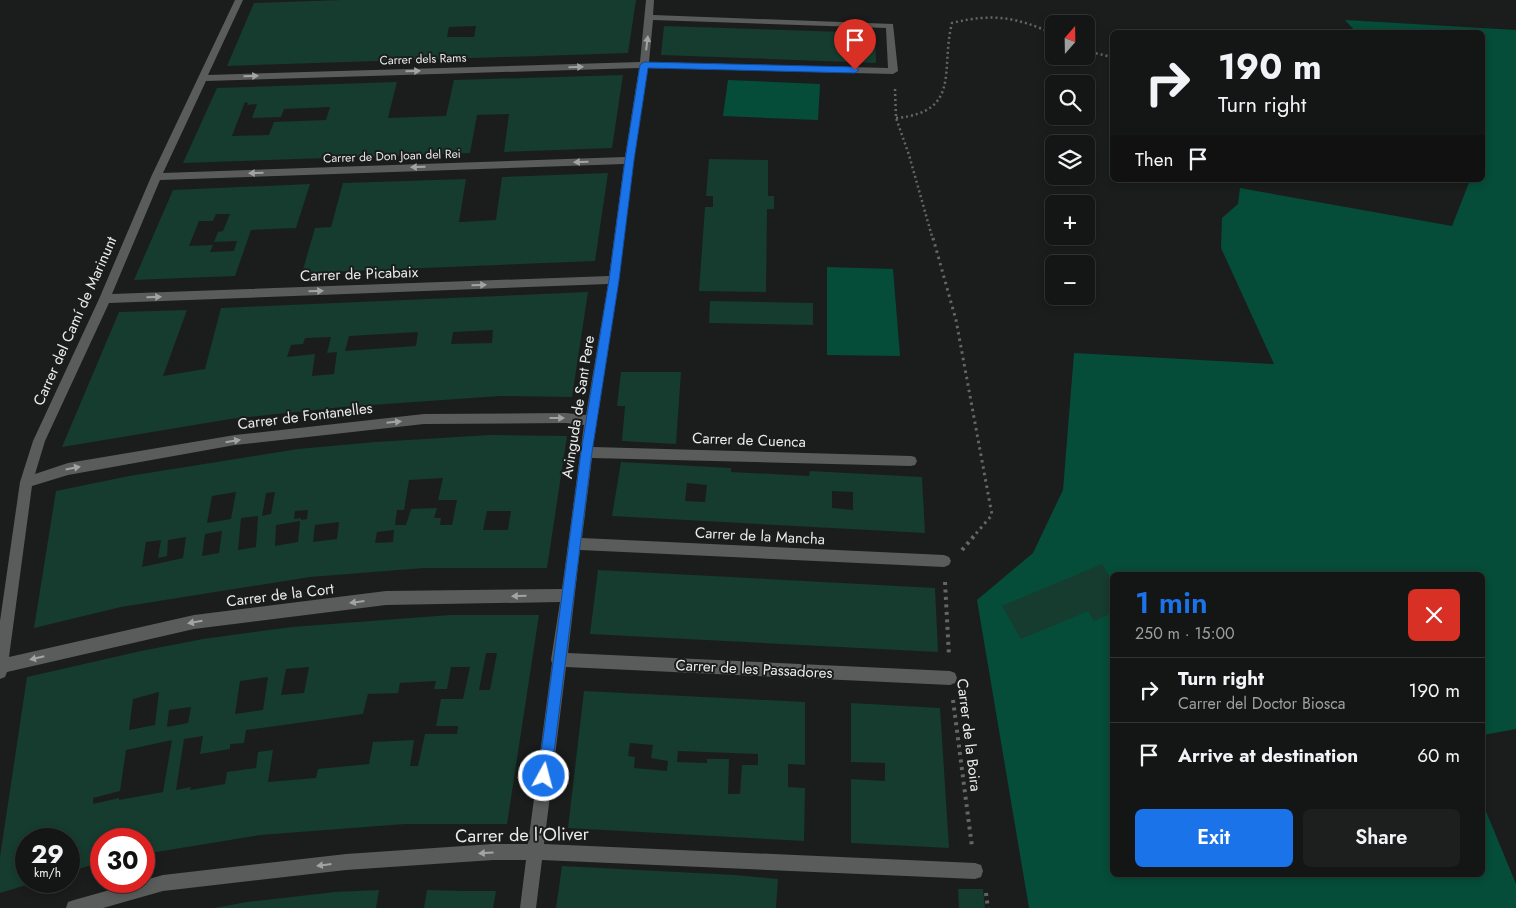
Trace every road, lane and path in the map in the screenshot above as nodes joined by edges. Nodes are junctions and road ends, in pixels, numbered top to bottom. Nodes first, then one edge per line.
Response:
1 (239, 0) edge
2 (650, 0) edge
3 (650, 17) junction
4 (1045, 30) edge
5 (1095, 52) edge
6 (1110, 56) edge
7 (644, 65) junction
8 (893, 71) junction
9 (202, 78) junction
10 (896, 118) junction
11 (629, 160) junction
12 (156, 177) junction
13 (614, 280) junction
14 (105, 299) junction
15 (591, 420) junction
16 (586, 452) junction
17 (911, 461) dead end
18 (26, 482) junction
19 (574, 544) junction
20 (944, 561) junction
21 (568, 595) junction
22 (558, 660) junction
23 (1, 669) edge
24 (950, 678) junction
25 (535, 853) junction
26 (975, 871) junction
27 (74, 908) edge
28 (528, 908) edge
29 (988, 908) edge

1 - 9 street, Carrer del Camí de Marinunt
2 - 3 street, Avinguda de Sant Pere
7 -> 3 street, Avinguda de Sant Pere
3 - 8 street
4 - 10 path
5 - 6 path
7 - 8 street, Carrer dels Rams
9 -> 7 street, Carrer dels Rams
7 - 11 street, Avinguda de Sant Pere
8 - 10 path
9 - 12 street, Carrer del Camí de Marinunt
10 - 20 path
11 -> 12 street, Carrer de Don Joan del Rei
11 - 13 street, Avinguda de Sant Pere
12 - 14 street, Carrer del Camí de Marinunt
14 -> 13 street, Carrer de Picabaix
13 - 15 street, Avinguda de Sant Pere
14 - 18 street, Carrer del Camí de Marinunt
15 - 16 street, Avinguda de Sant Pere
18 -> 15 street, Carrer de Fontanelles
16 - 17 street, Carrer de Cuenca
16 - 19 street, Avinguda de Sant Pere
18 - 23 street, Carrer del Camí de Marinunt
19 - 20 street, Carrer de la Mancha
19 - 21 street, Avinguda de Sant Pere
20 - 24 path, Carrer de la Boira
21 - 22 street, Avinguda de Sant Pere
21 -> 23 street, Carrer de la Cort
22 - 24 street, Carrer de les Passadores
22 - 25 street, Avinguda de Sant Pere
24 - 26 path, Carrer de la Boira
25 - 26 street, Carrer de l'Oliver
25 -> 27 street, Carrer de l'Oliver
25 - 28 street, Avinguda de Sant Pere
26 - 29 path, Carrer de la Boira

